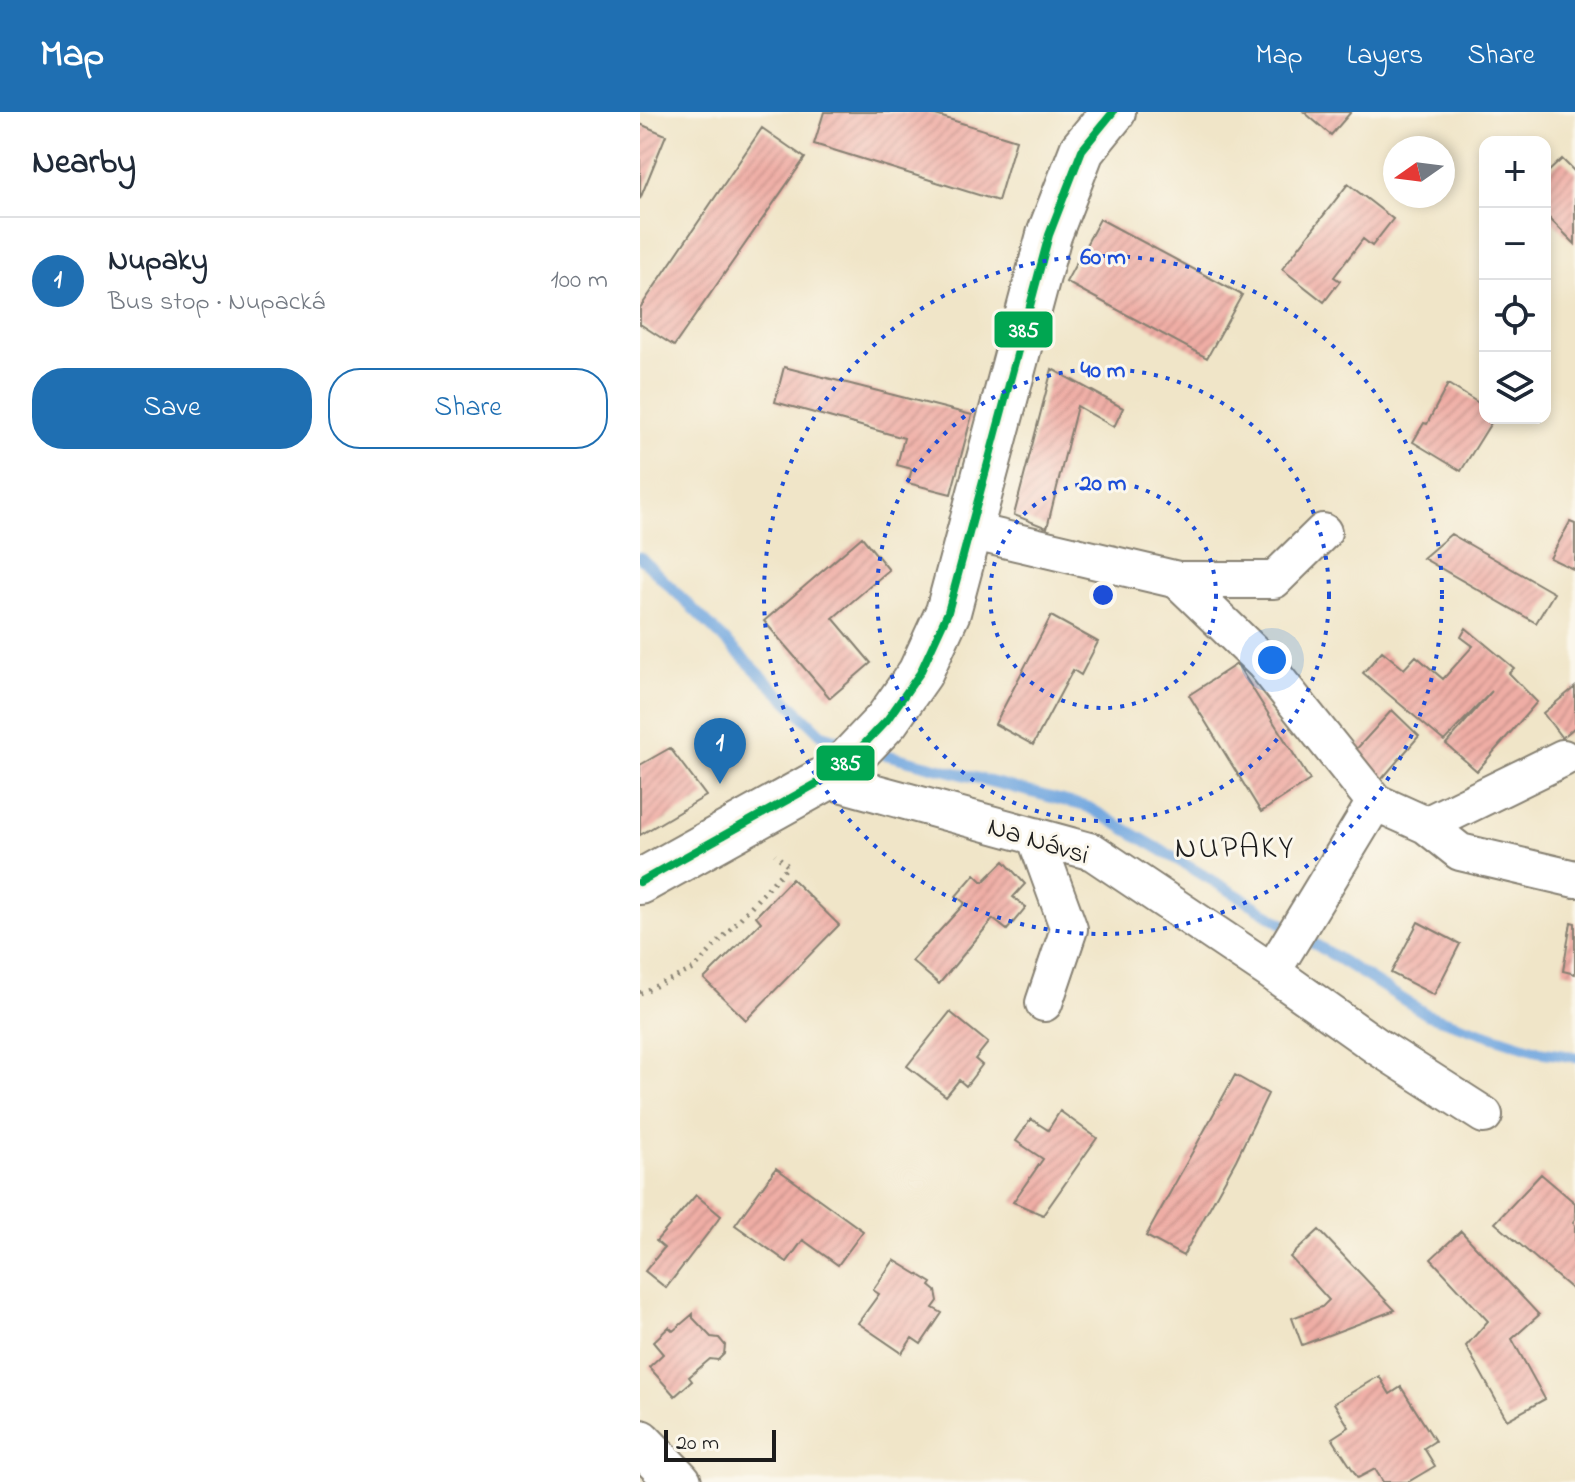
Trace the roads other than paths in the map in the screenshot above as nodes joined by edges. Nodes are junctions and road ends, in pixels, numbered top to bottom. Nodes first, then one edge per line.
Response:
1 (1113, 112) edge
2 (970, 531) junction
3 (1323, 532) dead end
4 (1178, 580) junction
5 (1563, 758) dead end
6 (836, 770) junction
7 (1375, 802) junction
8 (1426, 825) junction
9 (1035, 836) junction
10 (1575, 879) edge
11 (640, 882) edge
12 (1278, 963) junction
13 (1044, 1003) dead end
14 (1484, 1115) dead end
15 (640, 1442) edge
16 (679, 1482) edge

1 - 2 street
2 - 4 street
2 - 6 street
3 - 4 street
4 - 7 street
5 - 8 street
6 - 9 street, Na Návsi
6 - 11 street
7 - 8 street
7 - 12 street
8 - 10 street
9 - 12 street, Na Návsi
9 - 13 street
12 - 14 street, Na Návsi
15 - 16 street

